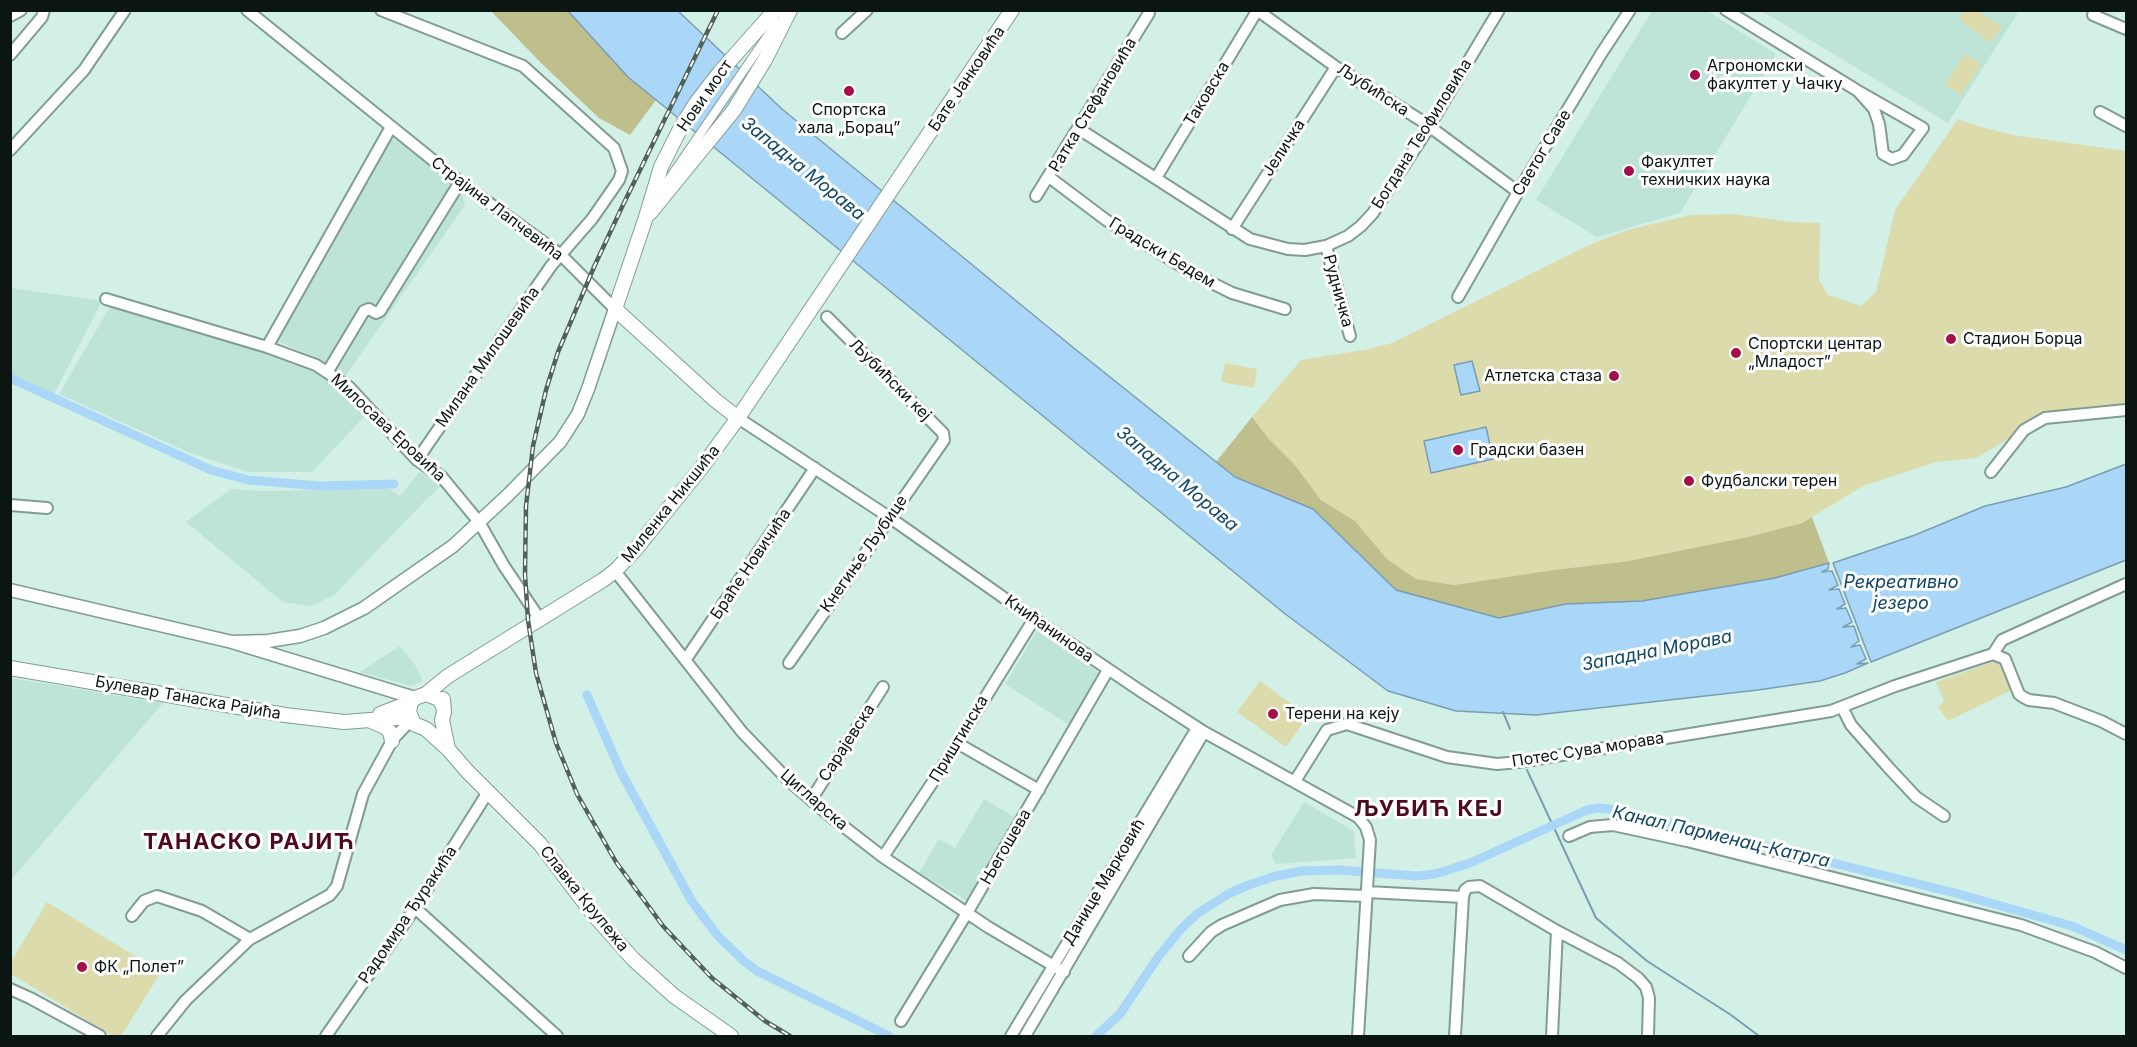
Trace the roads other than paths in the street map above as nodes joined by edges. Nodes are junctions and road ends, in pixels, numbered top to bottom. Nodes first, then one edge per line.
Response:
1 (21, 10) edge
2 (44, 10) edge
3 (125, 10) edge
4 (247, 10) edge
5 (381, 10) edge
6 (774, 10) edge
7 (784, 10) edge
8 (790, 10) edge
9 (867, 10) edge
10 (1012, 10) edge
11 (1499, 10) edge
12 (1630, 10) edge
13 (1726, 10) edge
14 (1257, 11) edge
15 (1149, 13) dead end
16 (2094, 13) edge
17 (10, 16) edge
18 (2127, 29) edge
19 (843, 33) dead end
20 (10, 55) edge
21 (1336, 67) junction
22 (1858, 91) junction
23 (2100, 112) dead end
24 (1429, 126) junction
25 (2127, 126) edge
26 (391, 127) junction
27 (1079, 129) junction
28 (10, 150) edge
29 (1049, 177) junction
30 (1156, 178) junction
31 (460, 182) junction
32 (1518, 192) junction
33 (658, 195) junction
34 (1036, 196) dead end
35 (1232, 229) junction
36 (1326, 246) junction
37 (561, 255) junction
38 (1458, 297) dead end
39 (106, 299) dead end
40 (816, 302) joint
41 (615, 309) junction
42 (1285, 309) dead end
43 (827, 317) dead end
44 (1350, 336) dead end
45 (267, 347) junction
46 (328, 371) junction
47 (2127, 410) edge
48 (738, 418) junction
49 (941, 446) joint
50 (417, 460) junction
51 (815, 468) junction
52 (1991, 472) dead end
53 (10, 505) edge
54 (47, 508) dead end
55 (889, 518) junction
56 (479, 522) junction
57 (615, 571) junction
58 (2127, 584) edge
59 (10, 590) edge
60 (539, 618) junction
61 (1034, 619) junction
62 (300, 636) junction
63 (232, 642) junction
64 (1993, 654) junction
65 (686, 659) junction
66 (299, 662) junction
67 (789, 663) dead end
68 (10, 668) edge
69 (1108, 670) junction
70 (448, 676) junction
71 (883, 687) dead end
72 (417, 698) junction
73 (1842, 707) junction
74 (443, 714) junction
75 (366, 719) junction
76 (410, 719) junction
77 (426, 729) junction
78 (1201, 730) junction
79 (2127, 734) edge
80 (392, 741) junction
81 (957, 743) junction
82 (448, 749) junction
83 (1295, 781) junction
84 (1039, 790) junction
85 (488, 792) junction
86 (811, 800) junction
87 (1944, 816) dead end
88 (1569, 836) dead end
89 (883, 857) junction
90 (1367, 894) junction
91 (1463, 897) junction
92 (415, 908) junction
93 (967, 913) junction
94 (132, 916) dead end
95 (1554, 929) junction
96 (250, 939) junction
97 (1189, 956) dead end
98 (1053, 966) junction
99 (2127, 968) edge
100 (1064, 972) junction
101 (10, 990) edge
102 (900, 1021) dead end
103 (100, 1036) edge
104 (157, 1036) edge
105 (326, 1036) edge
106 (557, 1036) edge
107 (731, 1036) edge
108 (1011, 1036) edge
109 (1025, 1036) edge
110 (1358, 1036) edge
111 (1455, 1036) edge
112 (1552, 1036) edge
113 (1648, 1036) edge

1 - 17 street
2 - 20 street
3 - 28 street
4 - 26 street, Страјина Лапчевића
5 - 37 street, Милана Милошевића
6 - 33 main road, Нови мост
7 - 33 street
8 - 33 main road, Нови мост
9 - 19 street
10 - 40 main road, Бате Јанковића
11 - 24 street, Богдана Теофиловића
12 - 32 street, Светог Саве
13 - 22 street
14 - 21 street, Љубићска
14 - 30 street, Таковска
15 - 27 street, Ратка Стефановића
16 - 18 street
21 - 24 street, Љубићска
21 - 35 street, Јеличка
22 - 22 street
23 - 25 street
24 - 32 street, Љубићска
24 - 36 street, Богдана Теофиловића
26 - 31 street, Страјина Лапчевића
26 - 45 street
27 - 29 street, Ратка Стефановића
27 - 30 street, Богдана Теофиловића
29 - 34 street, Ратка Стефановића
29 - 42 street, Градски Бедем
30 - 35 street, Богдана Теофиловића
31 - 37 street, Страјина Лапчевића
31 - 46 street
32 - 38 street, Светог Саве
33 - 41 main road
35 - 36 street, Богдана Теофиловића
36 - 44 street, Рудничка
37 - 41 street, Страјина Лапчевића
37 - 50 street, Милана Милошевића
39 - 45 street, Милосава Еровића
40 - 48 main road, Миленка Никшића
41 - 48 main road, Страјина Лапчевића
41 - 56 street
43 - 49 street, Љубићски кеј
45 - 46 street, Милосава Еровића
46 - 50 street, Милосава Еровића
47 - 52 street
48 - 51 street, Книћанинова
48 - 57 main road, Миленка Никшића
49 - 55 street, Кнегиње Љубице
50 - 56 street, Милосава Еровића
51 - 55 street, Книћанинова
51 - 65 street, Браће Новичића
53 - 54 street
55 - 61 street, Книћанинова
55 - 67 street, Кнегиње Љубице
56 - 60 street, Милосава Еровића
56 - 62 street
57 - 60 main road, Миленка Никшића
57 - 65 street, Цигларска
58 - 64 street
59 - 63 street
60 - 70 main road, Миленка Никшића
61 - 69 street, Книћанинова
61 - 81 street, Приштинска
62 - 63 street
62 - 66 street
63 - 66 street
64 - 73 street, Потес Сува морава
64 - 79 street
65 - 86 street, Цигларска
66 - 72 street
68 - 75 main road, Булевар Танаска Рајића
69 - 78 street, Книћанинова
69 - 84 street, Његошева
70 - 72 main road, Миленка Никшића
70 - 74 main road
71 - 86 street, Сарајевска
72 - 74 main road
72 - 75 main road, Миленка Никшића
72 - 76 main road
73 - 83 street, Потес Сува морава
73 - 87 street
74 - 77 main road
74 - 82 main road
75 - 76 main road, Булевар Танаска Рајића
75 - 80 main road
76 - 77 main road
76 - 80 street
77 - 82 main road, Славка Крупежа
78 - 83 street, Книћанинова
78 - 98 street, Данице Марковић
78 - 100 street, Данице Марковић
80 - 96 street
81 - 84 street
81 - 89 street, Приштинска
82 - 85 main road, Славка Крупежа
83 - 90 street, Книћанинова
84 - 93 street, Његошева
85 - 92 street, Радомира Ђуракића
85 - 107 main road, Славка Крупежа
86 - 89 street, Цигларска
88 - 99 street
89 - 93 street, Цигларска
90 - 91 street
90 - 97 street
90 - 110 street
91 - 95 street
91 - 111 street
92 - 105 street, Радомира Ђуракића
92 - 106 street
93 - 98 street, Цигларска
93 - 102 street, Његошева
94 - 96 street
95 - 112 street
95 - 113 street
96 - 104 street
98 - 100 street, Цигларска
98 - 108 street, Данице Марковић
100 - 109 street, Данице Марковић
101 - 103 street

